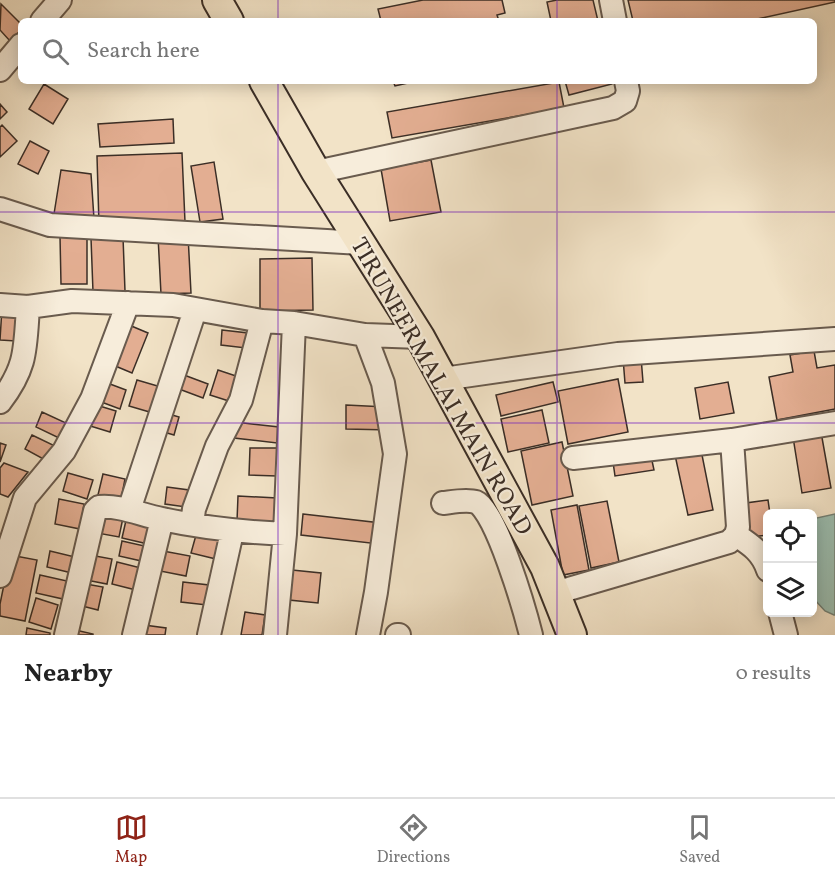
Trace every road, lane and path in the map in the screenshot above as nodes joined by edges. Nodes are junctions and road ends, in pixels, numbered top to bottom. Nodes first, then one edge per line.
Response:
1 (60, 0) edge
2 (217, 0) edge
3 (611, 0) edge
4 (45, 18) edge
5 (227, 18) edge
6 (614, 18) edge
7 (18, 49) edge
8 (0, 70) edge
9 (266, 84) edge
10 (627, 84) edge
11 (316, 172) junction
12 (0, 209) edge
13 (361, 243) junction
14 (128, 303) junction
15 (0, 305) edge
16 (28, 307) junction
17 (195, 310) junction
18 (262, 321) junction
19 (294, 323) junction
20 (365, 335) junction
21 (420, 336) junction
22 (835, 339) edge
23 (443, 379) junction
24 (0, 402) edge
25 (835, 423) edge
26 (732, 440) junction
27 (573, 458) dead end
28 (443, 503) dead end
29 (129, 510) junction
30 (162, 519) junction
31 (192, 524) junction
32 (232, 532) junction
33 (285, 534) junction
34 (736, 535) junction
35 (766, 563) edge
36 (0, 576) edge
37 (555, 593) junction
38 (781, 617) edge
39 (66, 635) edge
40 (134, 635) edge
41 (209, 635) edge
42 (274, 635) edge
43 (368, 635) edge
44 (531, 635) edge
45 (572, 635) edge
46 (786, 635) edge

1 - 4 street
2 - 5 main road
3 - 6 street
7 - 8 street
9 - 11 main road, TIRUNEERMALAI MAIN ROAD
10 - 11 street
11 - 13 main road, TIRUNEERMALAI MAIN ROAD
12 - 13 street
13 - 21 main road, TIRUNEERMALAI MAIN ROAD
14 - 16 street
14 - 17 street
14 - 36 street
15 - 16 street
16 - 24 street
17 - 18 street
17 - 29 street
18 - 19 street
18 - 31 street
19 - 20 street
19 - 33 street
20 - 21 street
20 - 43 street
21 - 23 main road, TIRUNEERMALAI MAIN ROAD
22 - 23 street
23 - 37 main road, TIRUNEERMALAI MAIN ROAD
25 - 26 street
26 - 27 street
26 - 34 street
28 - 44 street
29 - 30 street
29 - 39 street
30 - 31 street
30 - 40 street
31 - 32 street
32 - 33 street
32 - 41 street
33 - 42 street
34 - 35 street
34 - 37 street
37 - 45 main road, TIRUNEERMALAI MAIN ROAD
38 - 46 street

